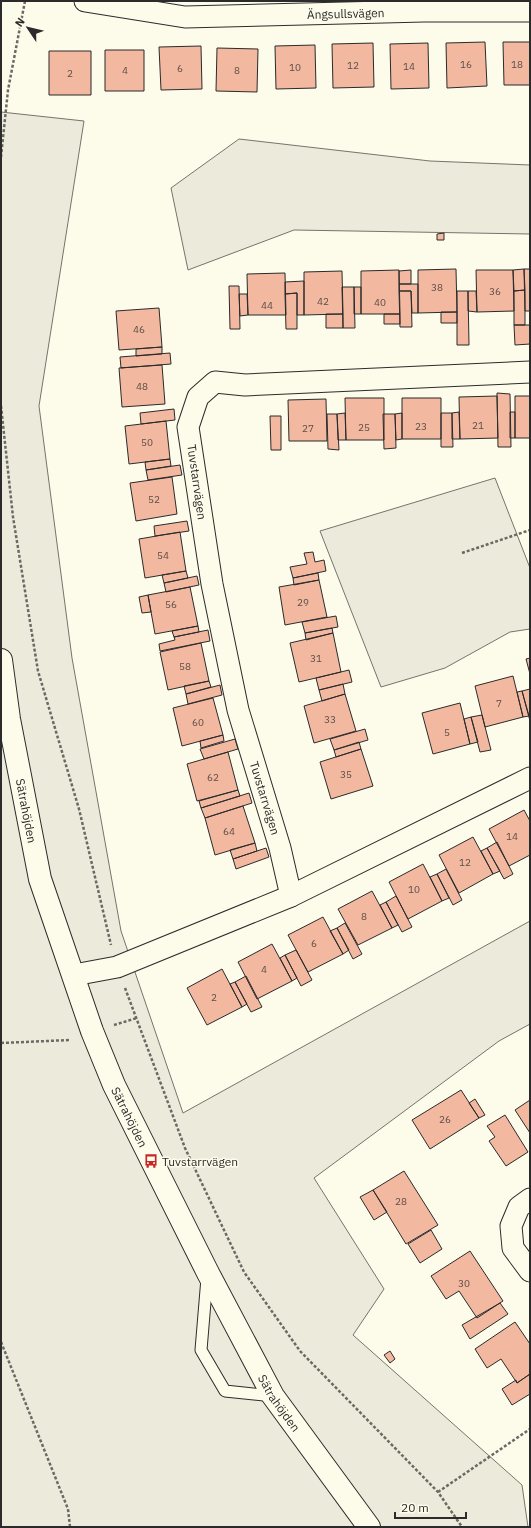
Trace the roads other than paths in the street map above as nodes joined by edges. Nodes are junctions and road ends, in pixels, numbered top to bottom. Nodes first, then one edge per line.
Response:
1 (85, 1) edge
2 (190, 9) edge
3 (530, 11) edge
4 (530, 372) edge
5 (1, 660) edge
6 (530, 778) edge
7 (290, 896) junction
8 (74, 975) junction
9 (530, 1199) edge
10 (530, 1271) edge
11 (208, 1273) junction
12 (273, 1396) junction
13 (368, 1527) edge

1 - 2 street, Ängsullsvägen
2 - 3 street, Ängsullsvägen
4 - 7 street, Tuvstarrvägen
5 - 8 street, Sätrahöjden
6 - 7 street
7 - 8 street
8 - 11 street, Sätrahöjden
9 - 10 street
11 - 12 street, Sätrahöjden
11 - 12 lane
12 - 13 street, Sätrahöjden

